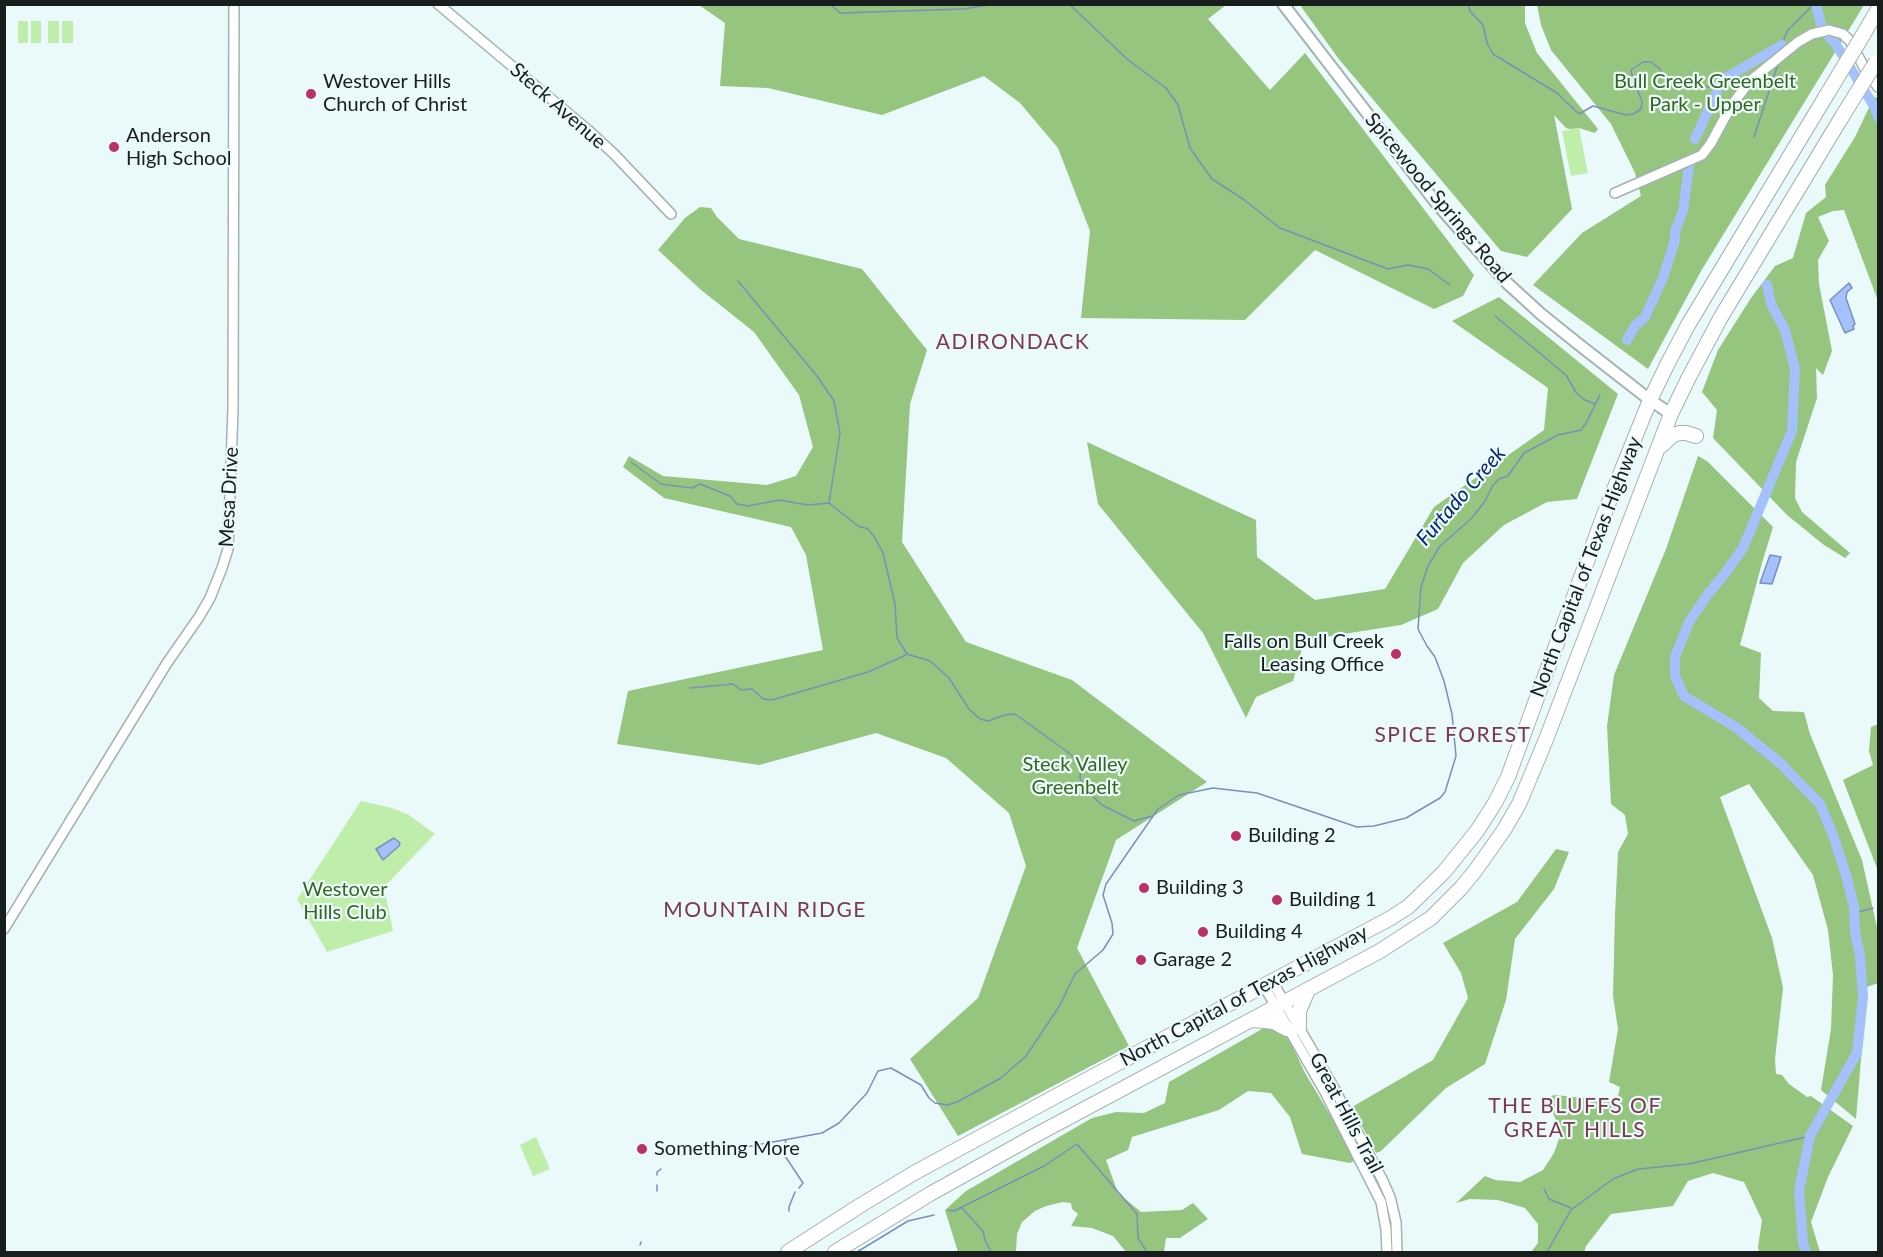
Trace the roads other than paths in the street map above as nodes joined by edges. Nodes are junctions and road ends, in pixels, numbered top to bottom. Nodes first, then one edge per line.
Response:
1 (234, 4) edge
2 (438, 4) edge
3 (1283, 4) edge
4 (1878, 9) edge
5 (1877, 60) edge
6 (1878, 87) edge
7 (1615, 194) dead end
8 (671, 214) dead end
9 (1650, 400) junction
10 (1671, 414) junction
11 (1696, 436) dead end
12 (1657, 450) junction
13 (4, 929) edge
14 (1268, 984) junction
15 (1308, 990) junction
16 (1280, 1005) junction
17 (1253, 1020) junction
18 (1293, 1028) junction
19 (1329, 1090) junction
20 (788, 1252) edge
21 (835, 1252) edge
22 (1387, 1252) edge
23 (1397, 1252) edge

1 - 13 street, Mesa Drive
2 - 8 street, Steck Avenue
3 - 9 main road, Spicewood Springs Road
4 - 9 highway, North Capital of Texas Highway, bridge
5 - 10 highway, North Capital of Texas Highway, bridge
6 - 7 street
9 - 10 main road, Spicewood Springs Road
9 - 14 highway, North Capital of Texas Highway
10 - 12 highway, North Capital of Texas Highway
11 - 12 highway
12 - 15 highway, North Capital of Texas Highway
14 - 16 street, Great Hills Trail
14 - 20 highway, North Capital of Texas Highway
15 - 16 highway, North Capital of Texas Highway
15 - 18 highway
16 - 17 highway, North Capital of Texas Highway
16 - 18 street, Great Hills Trail
17 - 18 highway
17 - 21 highway, North Capital of Texas Highway
18 - 19 street, Great Hills Trail
19 - 22 street, Great Hills Trail
19 - 23 street, Great Hills Trail

